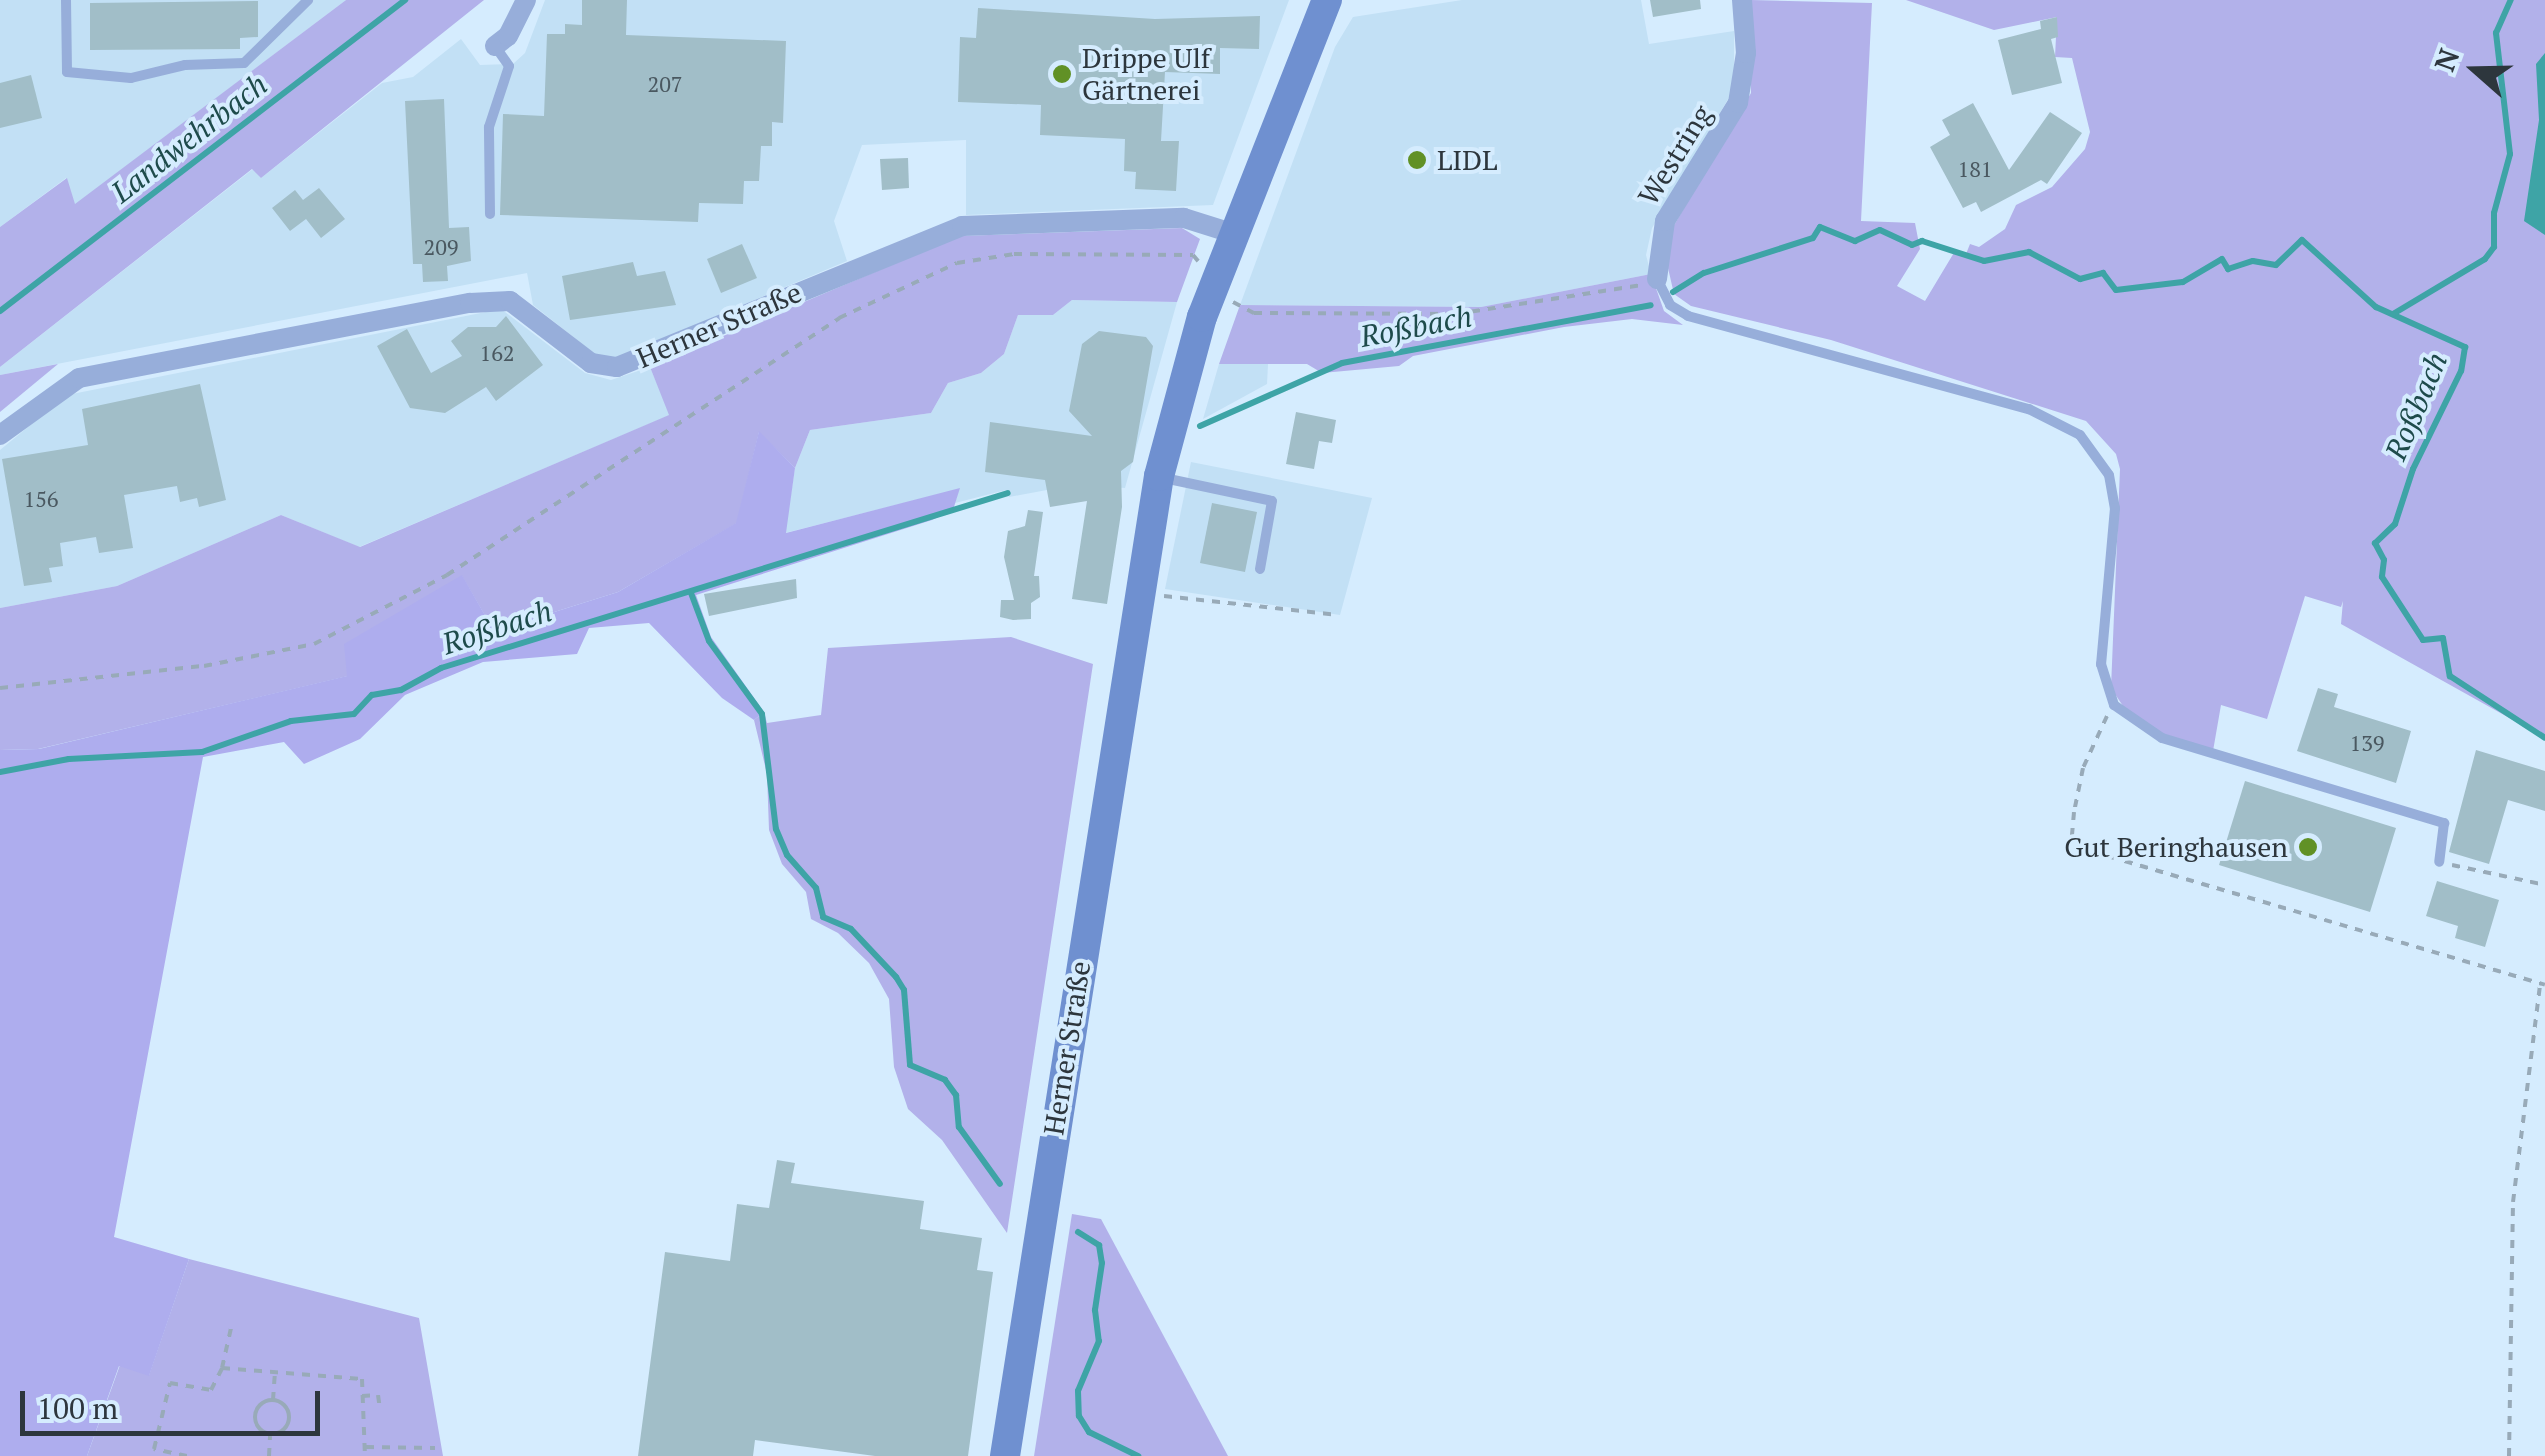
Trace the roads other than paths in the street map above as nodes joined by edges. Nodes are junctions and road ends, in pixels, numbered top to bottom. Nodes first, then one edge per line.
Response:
1 (66, 0) edge
2 (308, 0) edge
3 (526, 0) edge
4 (1327, 0) edge
5 (1742, 0) edge
6 (495, 46) joint
7 (490, 214) dead end
8 (1232, 234) junction
9 (1658, 280) joint
10 (0, 435) edge
11 (1158, 476) junction
12 (1260, 569) dead end
13 (2439, 862) road end
14 (1005, 1456) edge

1 - 2 lane
3 - 6 street
4 - 8 main road, Herner Straße
5 - 9 street, Westring
6 - 7 lane
8 - 10 street, Herner Straße
8 - 11 main road, Herner Straße
9 - 13 lane
11 - 12 lane
11 - 14 main road, Herner Straße

